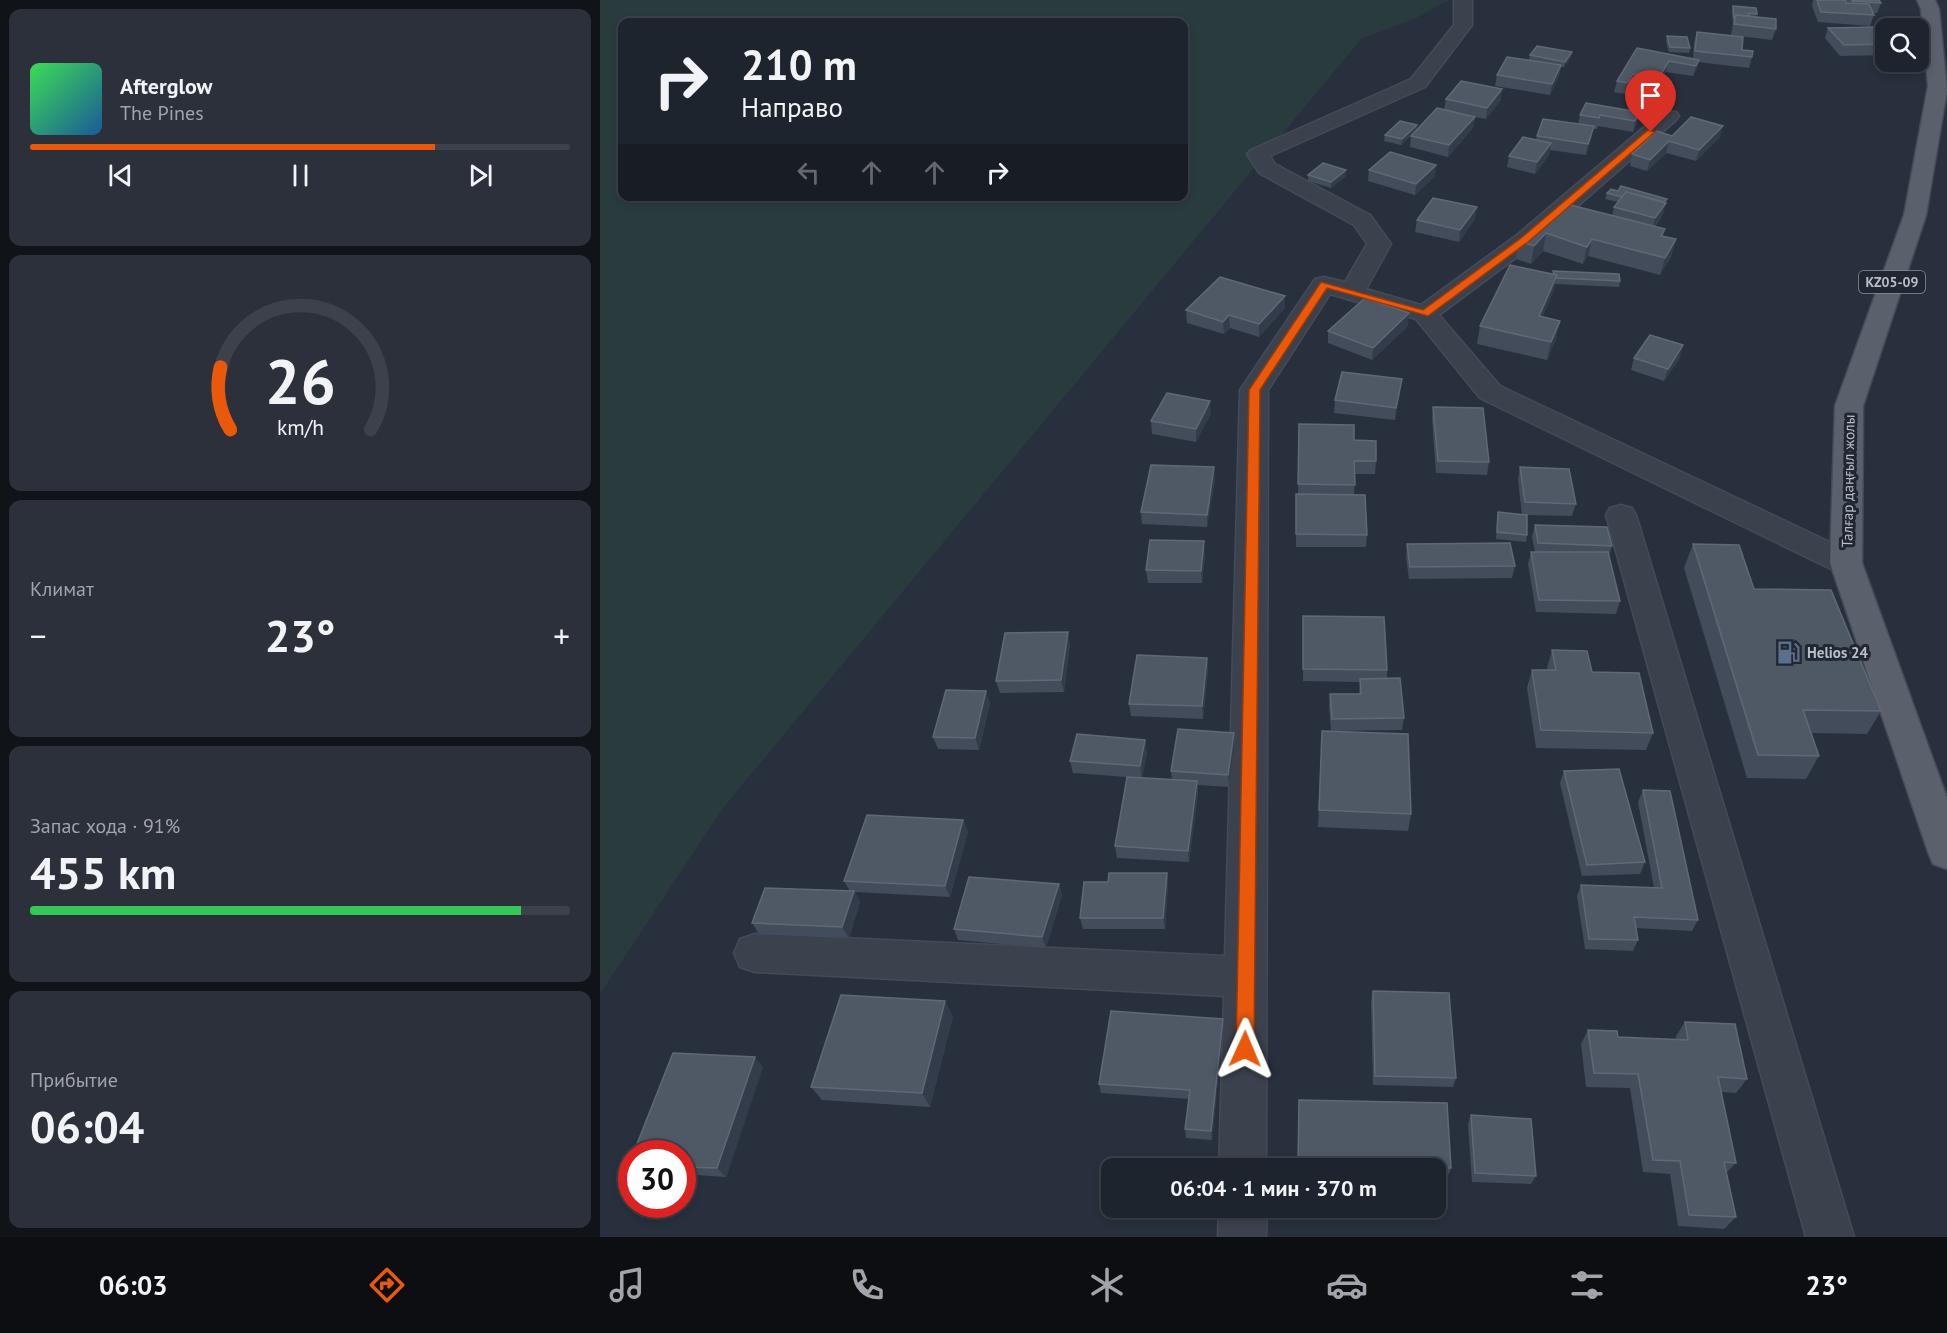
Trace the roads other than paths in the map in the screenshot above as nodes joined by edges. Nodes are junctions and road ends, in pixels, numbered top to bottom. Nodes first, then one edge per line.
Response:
1 (1463, 0) edge
2 (1926, 0) edge
3 (1669, 116) dead end
4 (1352, 292) junction
5 (1425, 314) junction
6 (1622, 515) dead end
7 (1846, 563) junction
8 (1947, 852) edge
9 (755, 953) dead end
10 (1246, 977) junction
11 (1243, 1158) edge
12 (1243, 1218) edge
13 (1242, 1237) edge
14 (1830, 1237) edge

1 - 4 street
2 - 7 main road, Талғар даңғыл жолы / KZ05-09
3 - 5 street
4 - 5 street
4 - 10 street
5 - 7 street
6 - 14 street
7 - 8 main road, Талғар даңғыл жолы / KZ05-09
9 - 10 street
10 - 11 street
12 - 13 street

